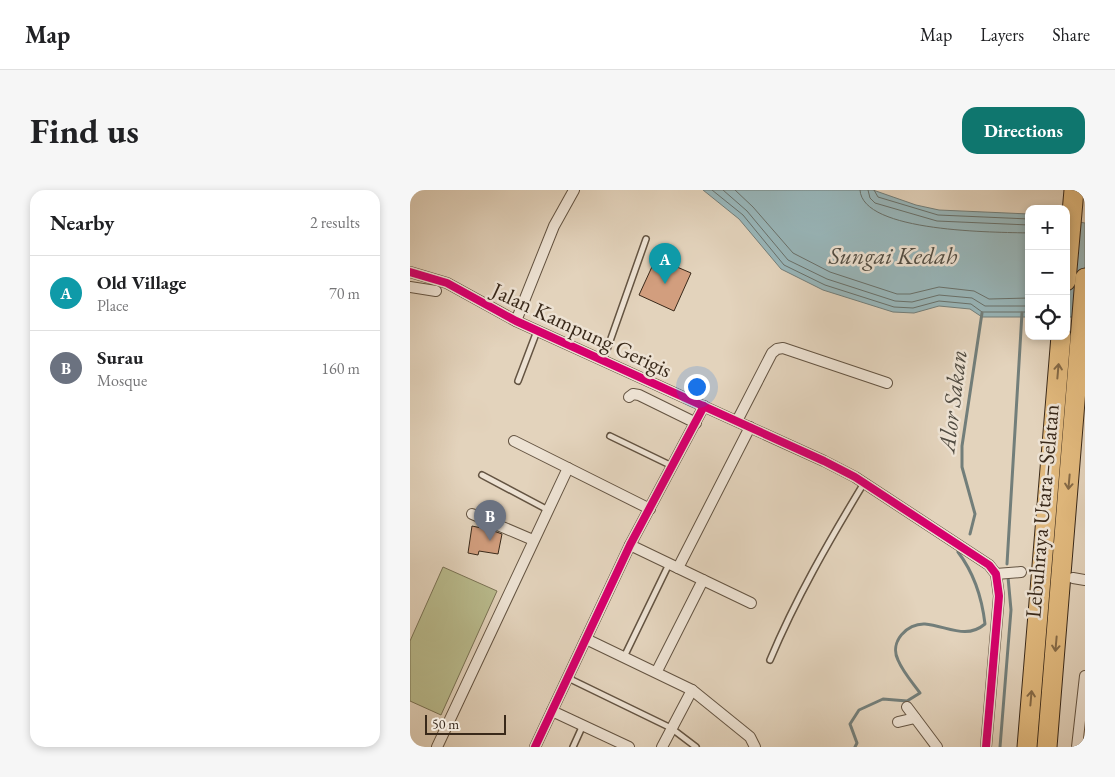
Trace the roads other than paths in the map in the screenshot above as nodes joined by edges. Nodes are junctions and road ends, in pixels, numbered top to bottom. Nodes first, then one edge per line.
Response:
1 (574, 190) edge
2 (1074, 190) edge
3 (646, 239) dead end
4 (1069, 250) edge
5 (410, 263) edge
6 (413, 272) edge
7 (1085, 278) edge
8 (410, 287) edge
9 (436, 291) dead end
10 (516, 321) junction
11 (537, 330) junction
12 (1062, 340) edge
13 (603, 361) junction
14 (518, 381) dead end
15 (887, 383) dead end
16 (629, 396) dead end
17 (704, 406) junction
18 (737, 421) junction
19 (696, 422) junction
20 (750, 427) junction
21 (610, 436) dead end
22 (514, 442) dead end
23 (673, 466) junction
24 (568, 468) junction
25 (482, 474) dead end
26 (864, 483) junction
27 (650, 509) junction
28 (548, 510) junction
29 (472, 514) dead end
30 (533, 540) junction
31 (630, 545) junction
32 (673, 566) junction
33 (1021, 572) dead end
34 (996, 574) junction
35 (1073, 578) dead end
36 (704, 580) junction
37 (1085, 580) edge
38 (751, 603) dead end
39 (586, 639) junction
40 (624, 657) junction
41 (770, 660) dead end
42 (657, 671) junction
43 (1085, 676) edge
44 (568, 678) junction
45 (692, 690) junction
46 (907, 707) dead end
47 (552, 711) junction
48 (915, 718) junction
49 (1083, 720) edge
50 (898, 722) dead end
51 (583, 725) junction
52 (671, 728) junction
53 (625, 746) edge
54 (436, 747) edge
55 (535, 747) edge
56 (573, 747) edge
57 (662, 747) edge
58 (696, 747) edge
59 (754, 747) edge
60 (937, 747) edge
61 (986, 747) edge
62 (1027, 747) edge
63 (1047, 747) edge
64 (1077, 747) edge

1 - 10 street
2 - 4 highway
3 - 13 lane
5 - 6 street
6 - 10 street, Jalan Kampung Gerigis
7 -> 63 highway, Lebuhraya Utara–Selatan
8 - 9 street
10 - 11 street, Jalan Kampung Gerigis
11 - 13 street, Jalan Kampung Gerigis
11 - 14 lane
62 -> 12 highway, Lebuhraya Utara–Selatan
13 - 17 street, Jalan Kampung Gerigis
15 - 18 street
16 - 19 street
17 - 18 street, Jalan Kampung Gerigis
17 - 19 street
18 - 20 street, Jalan Kampung Gerigis
19 - 23 street
20 - 26 street, Jalan Kampung Gerigis
20 - 32 street
21 - 23 lane
22 - 24 street
23 - 27 street
24 - 27 street
24 - 28 street
25 - 28 lane
26 - 34 street, Jalan Kampung Gerigis
26 - 41 lane
27 - 31 street
28 - 30 street
29 - 30 street
30 - 54 street
31 - 32 street
31 - 39 street
32 - 36 street
32 - 40 lane
33 - 34 street
34 - 61 street
35 - 37 street
36 - 38 street
36 - 42 street
39 - 40 street
39 - 44 street
40 - 42 street
42 - 45 street
43 - 49 street
44 - 47 street
44 - 52 lane
45 - 52 street
45 - 59 street
46 - 48 street
47 - 51 street
47 - 55 street
48 - 50 street
48 - 60 street
49 - 64 street
51 - 53 street
51 - 56 lane
52 - 57 street
52 - 58 lane

